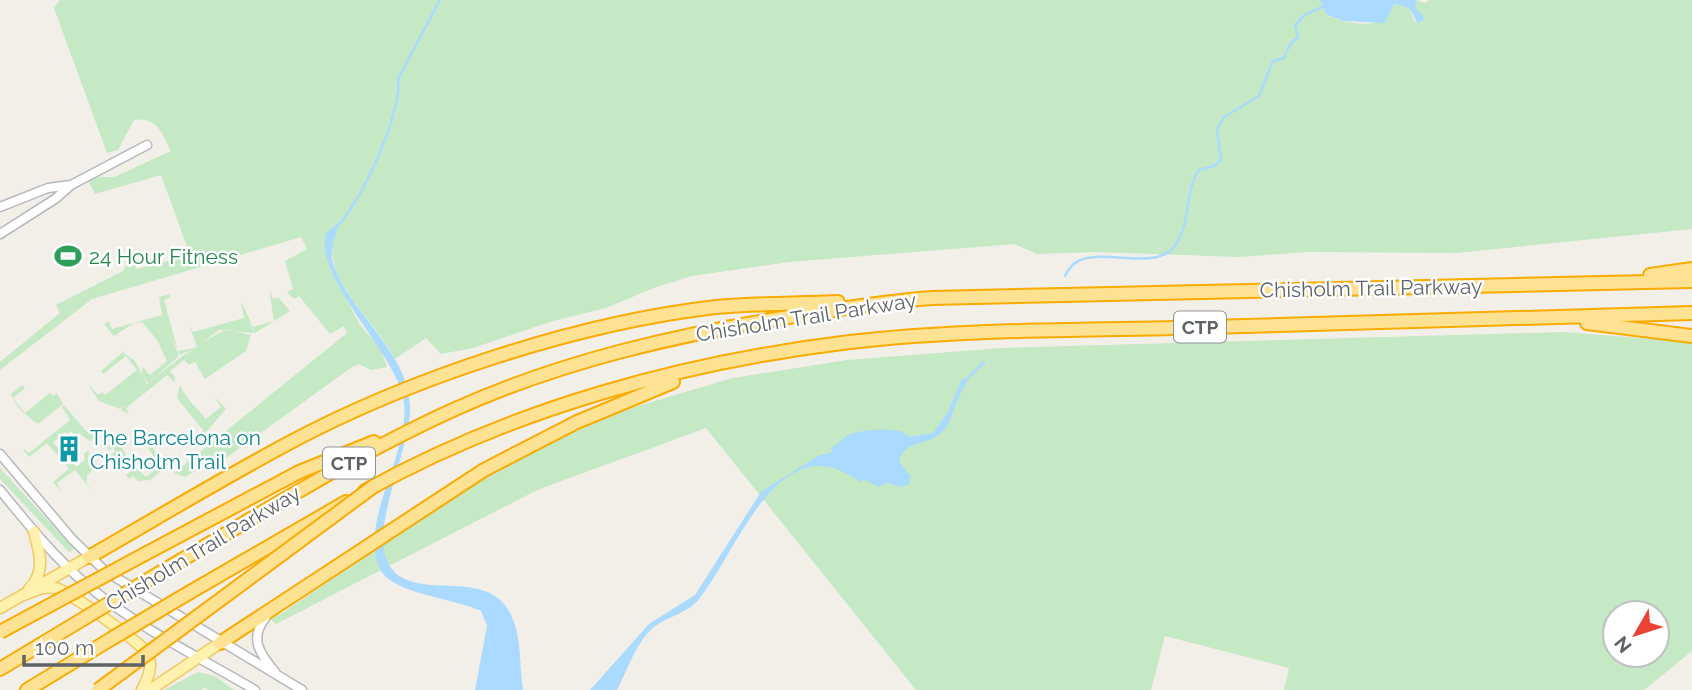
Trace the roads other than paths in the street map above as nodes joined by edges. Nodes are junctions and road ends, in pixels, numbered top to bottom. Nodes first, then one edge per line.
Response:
1 (147, 145) dead end
2 (71, 185) junction
3 (0, 207) edge
4 (0, 234) edge
5 (1692, 269) edge
6 (1692, 281) edge
7 (1598, 283) junction
8 (894, 300) junction
9 (1692, 313) edge
10 (1552, 318) junction
11 (1692, 336) edge
12 (712, 366) junction
13 (455, 409) junction
14 (0, 454) edge
15 (374, 486) junction
16 (0, 490) edge
17 (34, 532) junction
18 (89, 557) junction
19 (69, 569) junction
20 (23, 595) junction
21 (273, 607) junction
22 (0, 608) edge
23 (0, 632) edge
24 (220, 643) junction
25 (198, 657) junction
26 (0, 670) edge
27 (279, 677) junction
28 (27, 690) edge
29 (98, 690) edge
30 (142, 690) edge
31 (150, 690) edge
32 (255, 690) edge
33 (302, 690) edge

1 - 2 street
2 - 3 street
2 - 4 street
5 - 7 highway
6 - 7 highway, Chisholm Trail Parkway / CTP
7 - 8 highway, Chisholm Trail Parkway / CTP
8 - 13 highway, Chisholm Trail Parkway / CTP
8 - 18 highway
9 - 10 highway, Chisholm Trail Parkway / CTP
10 - 11 highway
10 - 12 highway, Chisholm Trail Parkway / CTP
12 - 15 highway, Chisholm Trail Parkway / CTP
12 - 21 highway
13 - 23 highway, bridge
13 - 26 highway, Chisholm Trail Parkway / CTP, bridge
14 - 18 street
15 - 28 highway, Chisholm Trail Parkway / CTP, bridge
15 - 29 highway, bridge
16 - 17 street
17 - 19 street
17 - 20 main road
18 - 19 main road
18 - 24 street
19 - 20 main road
19 - 25 street
20 - 22 main road
20 - 30 main road
21 - 24 highway
21 - 27 street
24 - 25 main road
24 - 27 street
25 - 31 main road
25 - 32 street
27 - 33 street

